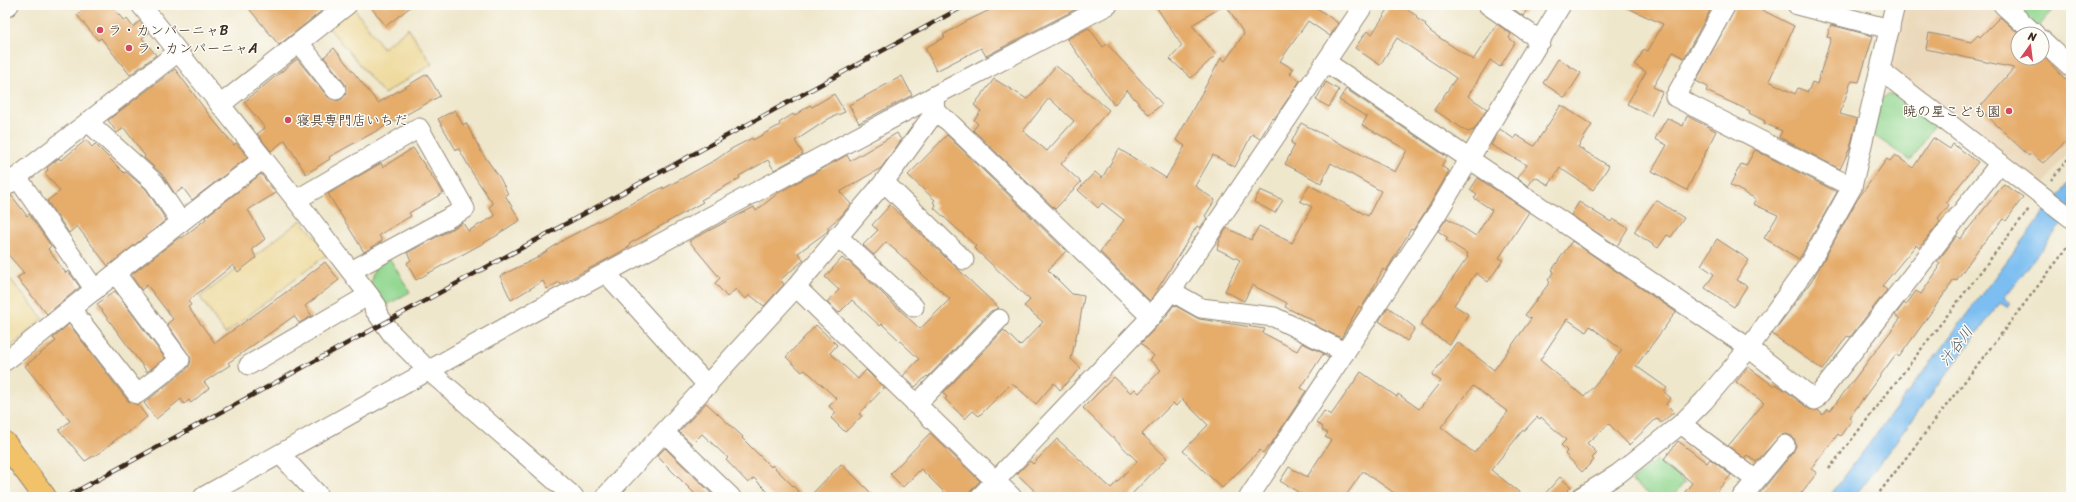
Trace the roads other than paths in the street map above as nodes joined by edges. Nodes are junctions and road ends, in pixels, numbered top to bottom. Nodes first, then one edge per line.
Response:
1 (9, 5) edge
2 (141, 5) edge
3 (1108, 5) edge
4 (1364, 5) edge
5 (1488, 5) edge
6 (1561, 5) edge
7 (1726, 5) edge
8 (1797, 5) edge
9 (1895, 5) edge
10 (2003, 5) edge
11 (345, 6) edge
12 (5, 8) edge
13 (2026, 26) edge
14 (1890, 29) junction
15 (1541, 41) junction
16 (299, 43) junction
17 (2050, 47) edge
18 (178, 52) junction
19 (1326, 62) junction
20 (2071, 67) edge
21 (1880, 70) junction
22 (336, 90) dead end
23 (934, 104) junction
24 (220, 105) junction
25 (88, 122) junction
26 (264, 159) junction
27 (1470, 159) junction
28 (2000, 163) junction
29 (11, 182) edge
30 (884, 182) junction
31 (1852, 187) junction
32 (296, 200) junction
33 (2071, 218) edge
34 (181, 222) junction
35 (837, 236) junction
36 (964, 260) dead end
37 (351, 271) junction
38 (606, 273) junction
39 (116, 274) junction
40 (796, 287) junction
41 (95, 290) junction
42 (1171, 291) junction
43 (369, 295) junction
44 (914, 307) dead end
45 (71, 309) junction
46 (1151, 317) junction
47 (999, 319) dead end
48 (1749, 348) junction
49 (1345, 352) junction
50 (5, 361) edge
51 (250, 365) dead end
52 (428, 370) junction
53 (708, 386) junction
54 (916, 404) junction
55 (1681, 424) junction
56 (665, 433) junction
57 (5, 443) edge
58 (1785, 446) dead end
59 (280, 454) junction
60 (1756, 480) junction
61 (996, 481) junction
62 (46, 497) edge
63 (203, 497) edge
64 (320, 497) edge
65 (574, 497) edge
66 (605, 497) edge
67 (731, 497) edge
68 (980, 497) edge
69 (1012, 497) edge
70 (1249, 497) edge
71 (1581, 497) edge
72 (1742, 497) edge

1 - 12 street
2 - 18 street
3 - 23 street
4 - 19 street
5 - 15 street
6 - 15 street
7 - 31 street
8 - 14 street
9 - 14 street
10 - 13 street
11 - 16 street
14 - 21 street
15 - 27 street
16 - 22 street
16 - 24 street
17 - 20 street
18 - 24 street
18 - 25 street
19 - 27 street
19 - 42 street
21 - 28 street
21 - 31 street
23 - 30 street
23 - 38 street
23 - 46 street
24 - 26 street
25 - 29 street
25 - 34 street
26 - 32 street
26 - 34 street
27 - 48 street
27 - 49 street
28 - 33 street
28 - 48 street
29 - 41 street
30 - 35 street
30 - 36 street
31 - 48 street
32 - 37 street
32 - 37 street
34 - 39 street
35 - 40 street
35 - 44 street
37 - 43 street
38 - 52 street
38 - 53 street
39 - 41 street
39 - 45 street
40 - 53 street
40 - 54 street
41 - 45 street
42 - 46 street
42 - 49 street
43 - 51 street
43 - 52 street
45 - 50 street
46 - 61 street
47 - 54 street
48 - 55 street
49 - 70 street
52 - 59 street
52 - 65 street
53 - 56 street
54 - 61 street
55 - 60 street
55 - 71 street
56 - 66 street
56 - 67 street
57 - 62 main road
58 - 60 street
59 - 63 street
59 - 64 street
60 - 72 street
61 - 68 street
61 - 69 street

